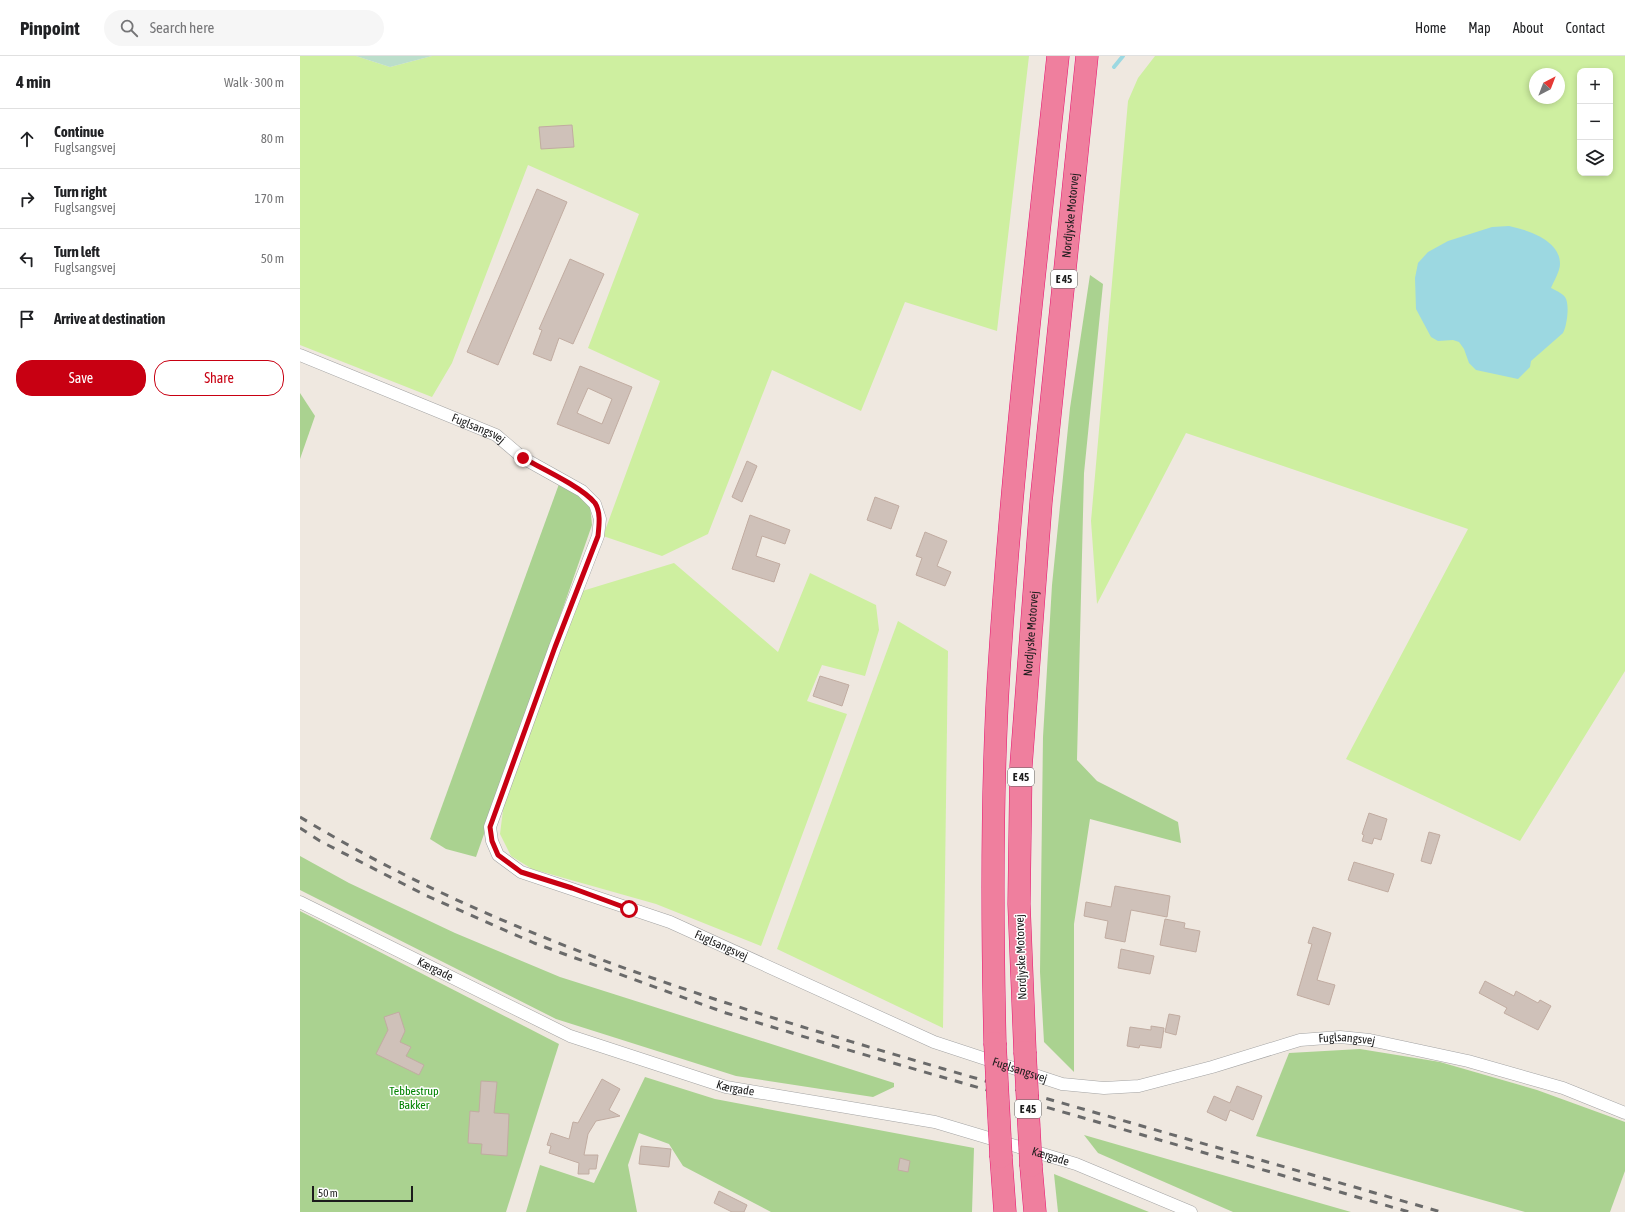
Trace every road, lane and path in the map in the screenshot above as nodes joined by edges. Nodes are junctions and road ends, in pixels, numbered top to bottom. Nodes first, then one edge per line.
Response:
1 (1058, 56) edge
2 (1087, 56) edge
3 (1099, 56) edge
4 (300, 355) edge
5 (1041, 502) junction
6 (300, 902) edge
7 (1625, 1113) edge
8 (1005, 1212) edge
9 (1035, 1212) edge
10 (1191, 1212) edge

1 - 8 highway, E 45, bridge
2 - 5 highway, Nordjyske Motorvej / E 45
3 - 5 highway
4 - 7 street, Fuglsangsvej
5 - 9 highway, Nordjyske Motorvej / E 45, bridge
6 - 10 street, Kærgade

